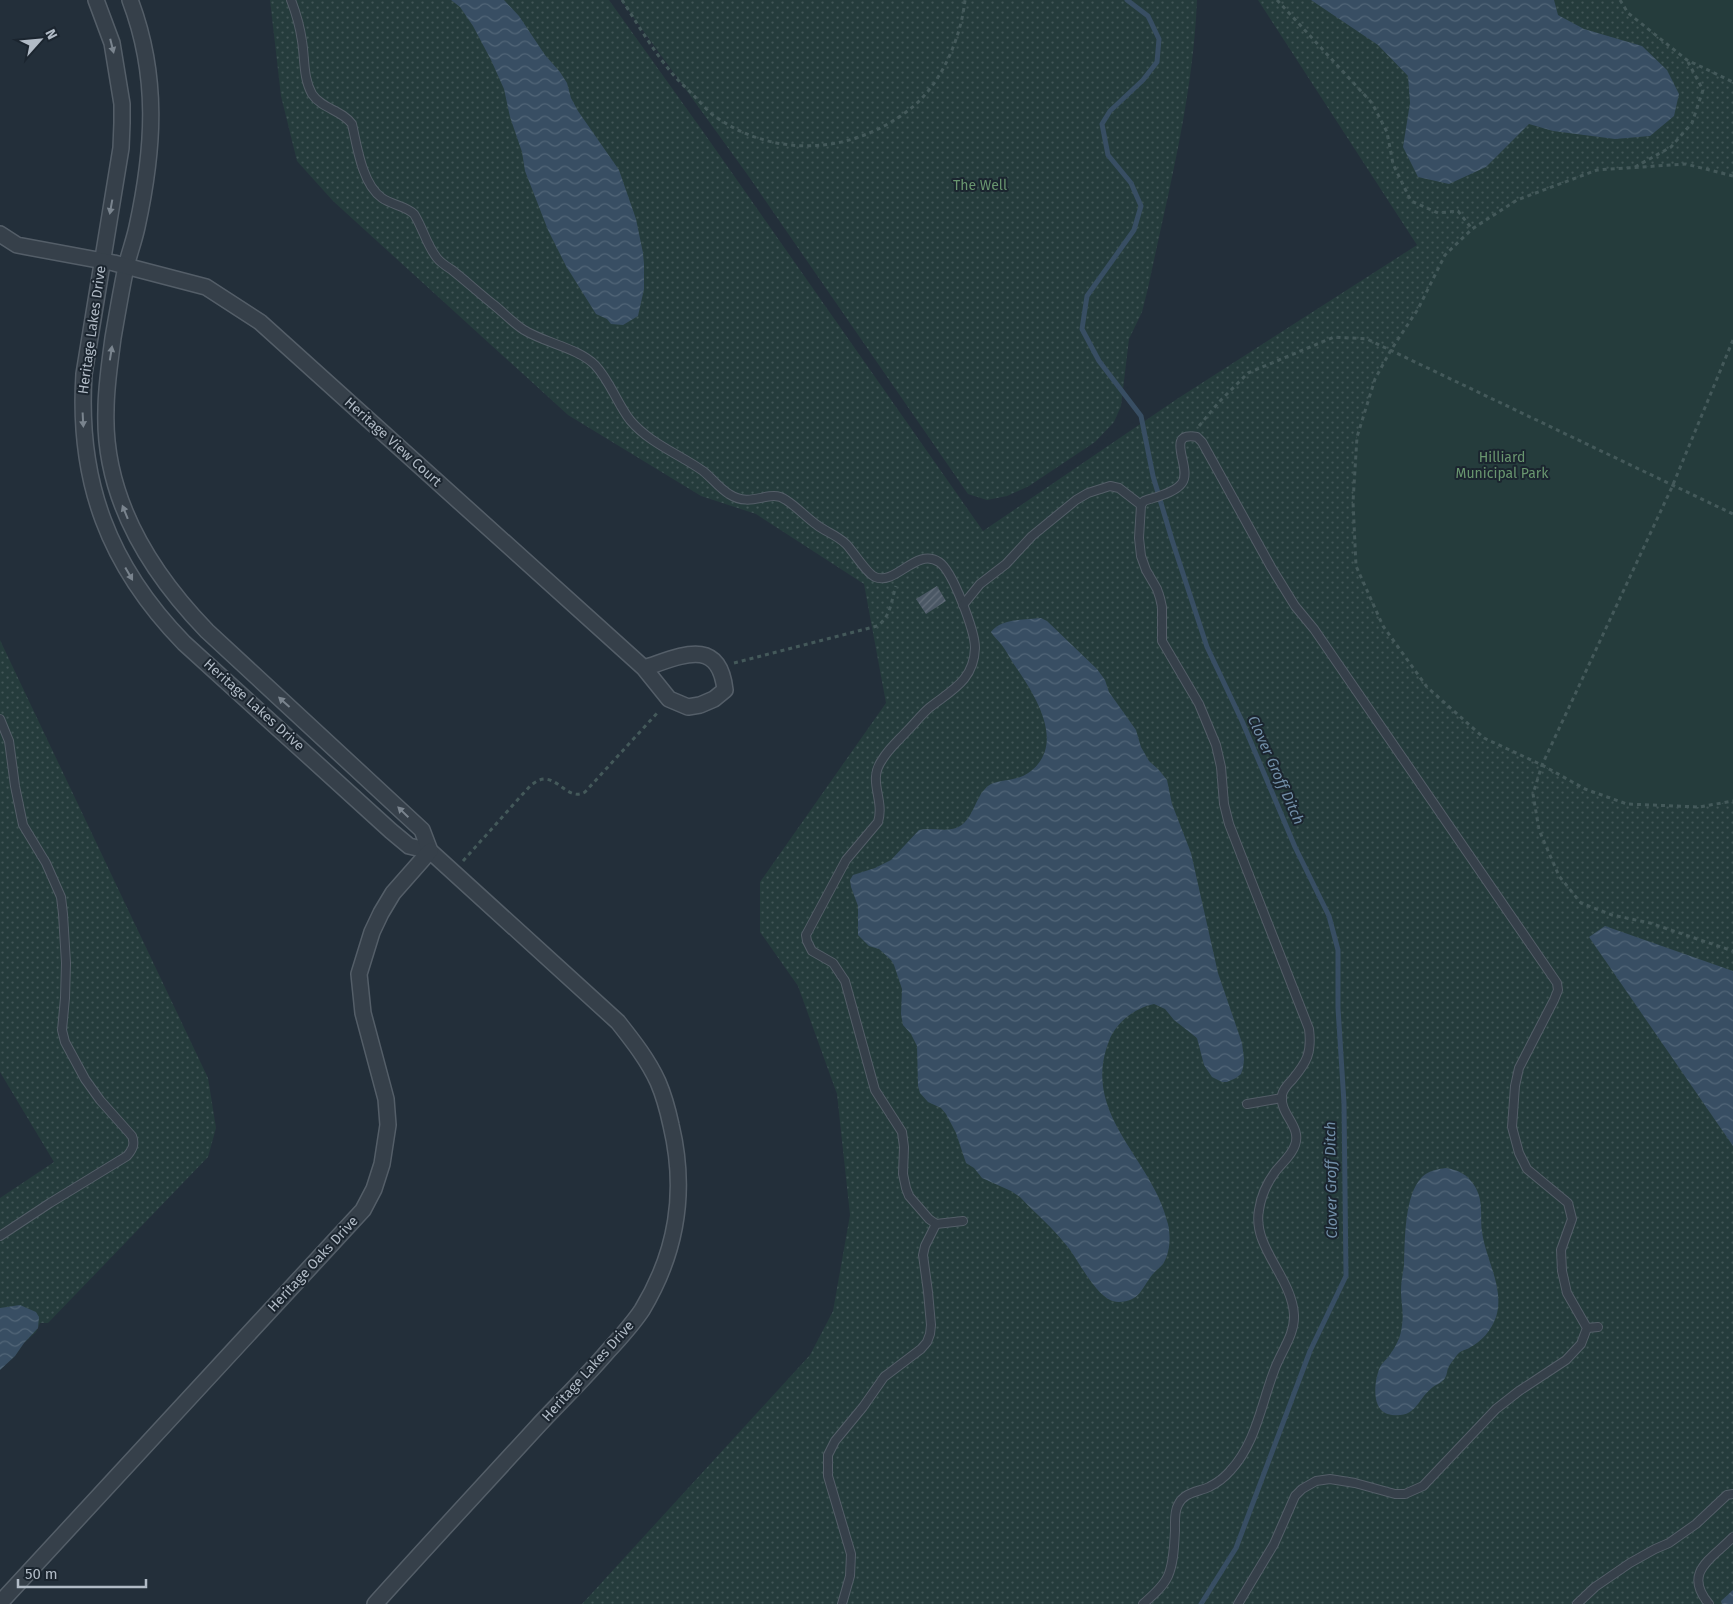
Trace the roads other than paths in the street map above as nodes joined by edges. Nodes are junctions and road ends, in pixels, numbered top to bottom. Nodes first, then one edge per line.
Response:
1 (96, 0) edge
2 (130, 0) edge
3 (290, 0) edge
4 (0, 234) edge
5 (114, 263) junction
6 (1141, 505) junction
7 (963, 605) junction
8 (644, 668) junction
9 (0, 719) edge
10 (430, 851) junction
11 (1282, 1098) junction
12 (1247, 1104) dead end
13 (963, 1221) dead end
14 (936, 1224) junction
15 (0, 1236) edge
16 (1598, 1327) dead end
17 (1587, 1328) junction
18 (1733, 1494) edge
19 (1733, 1537) edge
20 (0, 1603) edge
21 (374, 1604) edge
22 (842, 1604) edge
23 (1143, 1604) edge
24 (1238, 1604) edge
25 (1577, 1604) edge
26 (1708, 1604) edge

1 -> 5 street, Heritage Lakes Drive
2 - 5 street, Heritage Lakes Drive
3 - 7 lane
4 - 5 street, Heritage View Court
5 - 8 street, Heritage View Court
10 -> 5 street, Heritage Lakes Drive
5 -> 10 street, Heritage Lakes Drive
6 - 7 lane
6 - 11 lane
6 - 17 lane
7 - 14 lane
8 - 8 street, Heritage View Court
9 - 15 lane
10 - 20 street, Heritage Oaks Drive
10 - 21 street, Heritage Lakes Drive
11 - 12 lane
11 - 23 lane
13 - 14 lane
14 - 22 lane
16 - 17 lane
17 - 24 lane
18 - 25 lane
19 - 26 lane

